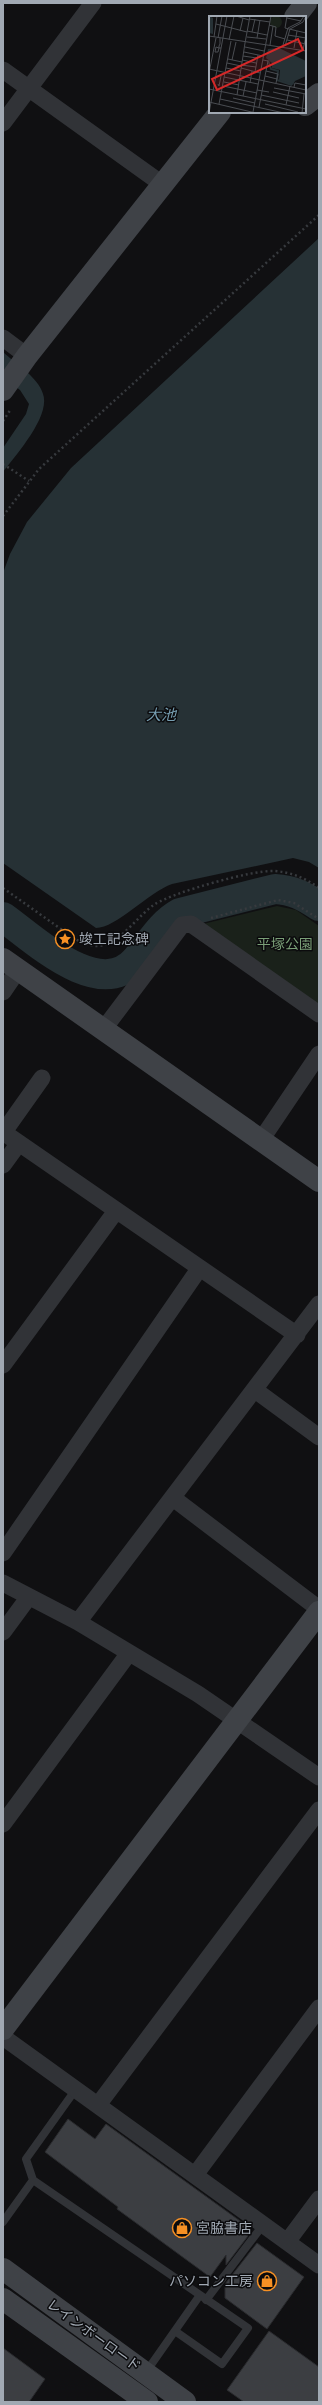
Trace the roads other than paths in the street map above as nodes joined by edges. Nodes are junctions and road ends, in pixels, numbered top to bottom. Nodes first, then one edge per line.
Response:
1 (92, 3) edge
2 (306, 3) edge
3 (296, 16) edge
4 (3, 70) edge
5 (29, 89) junction
6 (319, 94) edge
7 (306, 104) edge
8 (219, 113) edge
9 (3, 123) edge
10 (162, 184) junction
11 (3, 338) edge
12 (25, 359) junction
13 (6, 397) edge
14 (11, 964) edge
15 (3, 992) edge
16 (319, 1014) edge
17 (103, 1030) junction
18 (319, 1054) edge
19 (42, 1078) dead end
20 (3, 1132) edge
21 (261, 1140) junction
22 (18, 1143) junction
23 (3, 1164) edge
24 (319, 1181) edge
25 (116, 1211) junction
26 (199, 1269) junction
27 (319, 1304) edge
28 (297, 1335) junction
29 (3, 1365) edge
30 (255, 1390) junction
31 (319, 1437) edge
32 (173, 1498) junction
33 (3, 1553) edge
34 (3, 1583) edge
35 (28, 1598) junction
36 (319, 1611) edge
37 (78, 1622) junction
38 (3, 1632) edge
39 (129, 1653) junction
40 (235, 1720) junction
41 (319, 1777) edge
42 (319, 1810) edge
43 (3, 1824) edge
44 (319, 2008) edge
45 (3, 2029) edge
46 (3, 2037) edge
47 (76, 2089) junction
48 (98, 2105) junction
49 (195, 2175) junction
50 (33, 2180) junction
51 (319, 2199) edge
52 (3, 2222) edge
53 (263, 2225) junction
54 (287, 2242) junction
55 (319, 2265) edge
56 (3, 2269) edge
57 (203, 2298) junction
58 (3, 2299) edge
59 (175, 2331) junction
60 (145, 2373) junction
61 (146, 2402) edge
62 (185, 2402) edge

1 - 5 street
2 - 3 street
4 - 5 street
5 - 9 street
5 - 10 street
6 - 7 street
8 - 10 street
10 - 12 street
11 - 12 street
12 - 13 street
14 - 15 street
14 - 17 street
16 - 17 street
17 - 21 street
18 - 21 street
19 - 20 street
20 - 22 street
21 - 24 street
22 - 23 street
22 - 25 street
25 - 26 street
25 - 29 street
26 - 28 street
26 - 33 street
27 - 28 street
28 - 30 street
30 - 31 street
30 - 32 street
32 - 36 street
32 - 37 street
34 - 35 street
35 - 37 street
35 - 38 street
36 - 40 street
37 - 39 street
39 - 40 street
39 - 43 street
40 - 41 street
40 - 45 street
42 - 48 street
44 - 49 street
46 - 47 street
47 - 48 street
47 - 50 lane
48 - 49 street
49 - 53 street
50 - 52 lane
50 - 57 lane
51 - 54 street
53 - 54 street
53 - 57 lane
54 - 55 street
56 - 60 street, レインボーロード
57 - 59 lane
57 - 59 lane
58 - 61 street, レインボーロード
59 - 60 lane
60 - 62 street, レインボーロード

